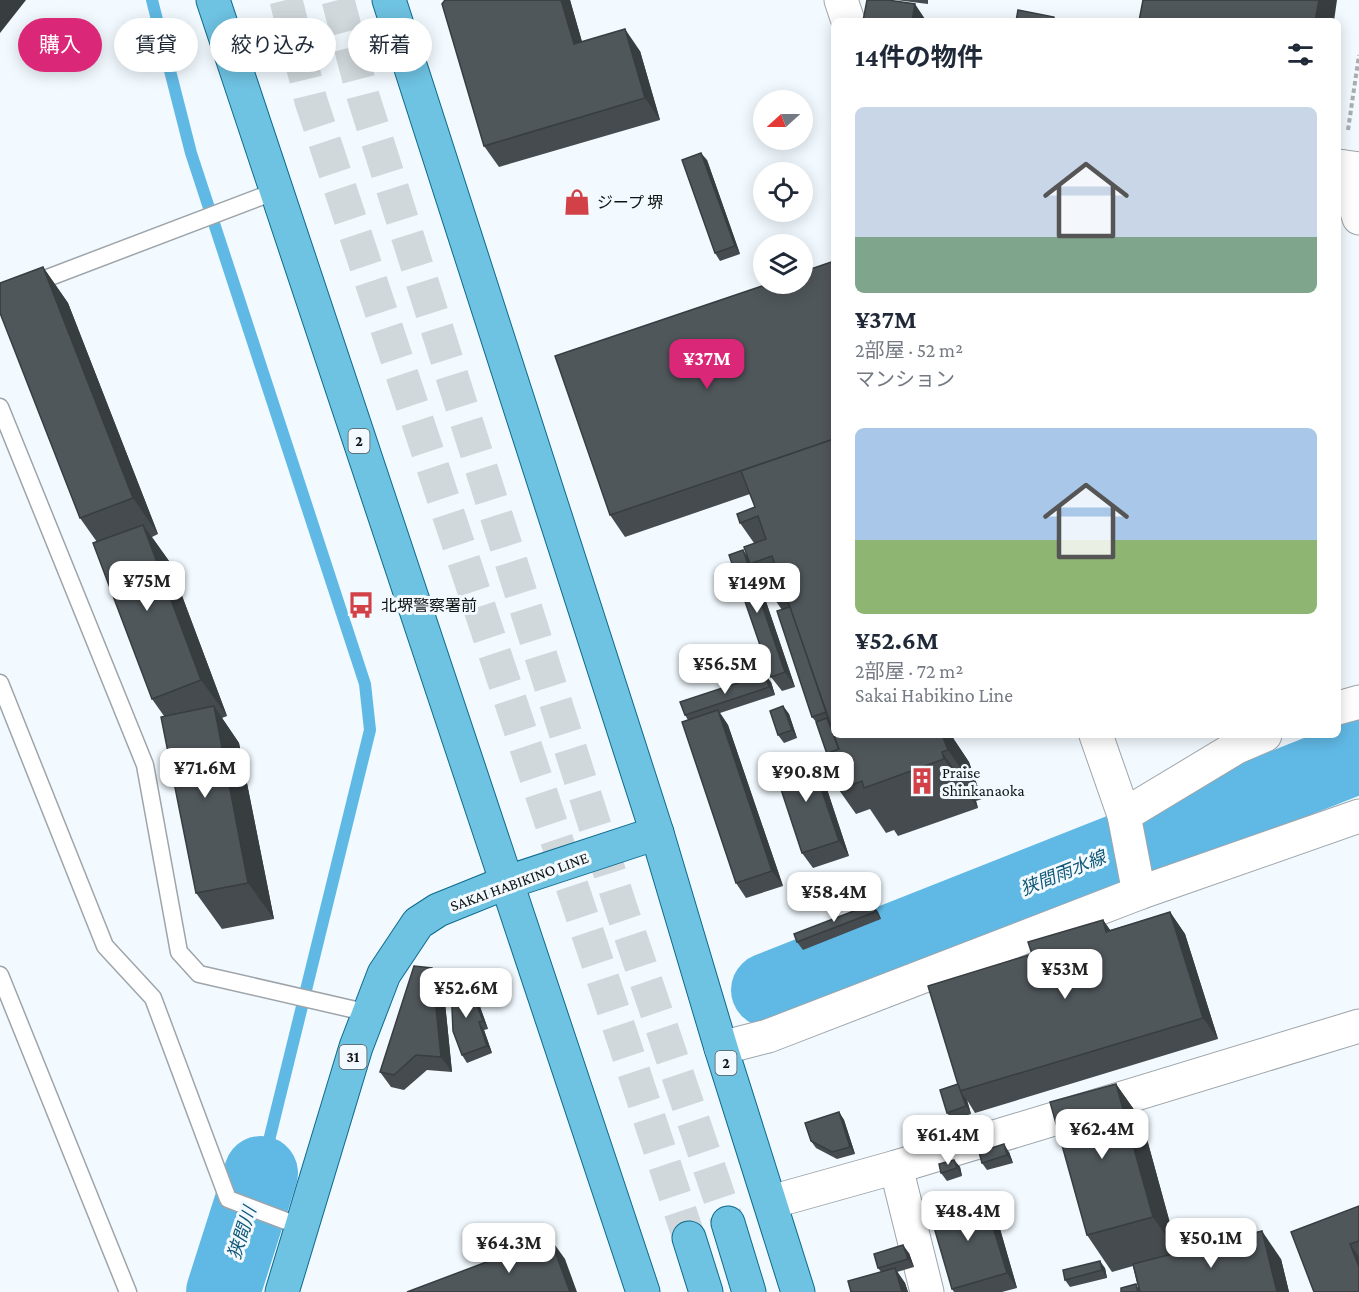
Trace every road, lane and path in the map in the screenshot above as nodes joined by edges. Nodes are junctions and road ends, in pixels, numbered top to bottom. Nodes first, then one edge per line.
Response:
1 (213, 0) edge
2 (389, 0) edge
3 (841, 0) edge
4 (847, 18) edge
5 (1359, 55) edge
6 (1347, 167) edge
7 (276, 191) junction
8 (1359, 218) edge
9 (0, 296) edge
10 (0, 407) edge
11 (0, 683) edge
12 (1359, 702) edge
13 (1341, 707) edge
14 (1097, 738) edge
15 (1258, 738) edge
16 (1359, 816) edge
17 (1125, 822) junction
18 (657, 833) junction
19 (505, 883) junction
20 (1137, 883) junction
21 (0, 975) edge
22 (369, 1013) junction
23 (1359, 1026) edge
24 (721, 1048) junction
25 (896, 1167) junction
26 (771, 1202) junction
27 (728, 1223) tunnel mouth
28 (302, 1227) junction
29 (689, 1238) tunnel mouth
30 (128, 1292) edge
31 (282, 1292) edge
32 (643, 1292) edge
33 (706, 1292) edge
34 (749, 1292) edge
35 (798, 1292) edge
36 (927, 1292) edge

1 - 7 main road, 2
2 - 18 main road, 2
3 - 4 street
5 - 6 path
6 - 8 street
7 - 9 lane
7 - 19 main road, 2
10 - 22 lane
11 - 28 lane
12 - 13 street
14 - 17 street
15 - 17 street
16 - 20 street
17 - 20 street
18 - 19 main road, SAKAI HABIKINO LINE / 31
18 - 24 main road, 2
19 - 22 main road, SAKAI HABIKINO LINE / 31
19 - 32 main road, 2
20 - 24 street
21 - 30 lane
22 - 28 main road, SAKAI HABIKINO LINE / 31
23 - 25 street
24 - 26 main road, 2
25 - 26 street
25 - 36 street
26 - 35 main road, 2
27 - 34 main road
28 - 31 main road, SAKAI HABIKINO LINE / 31
29 - 33 main road

